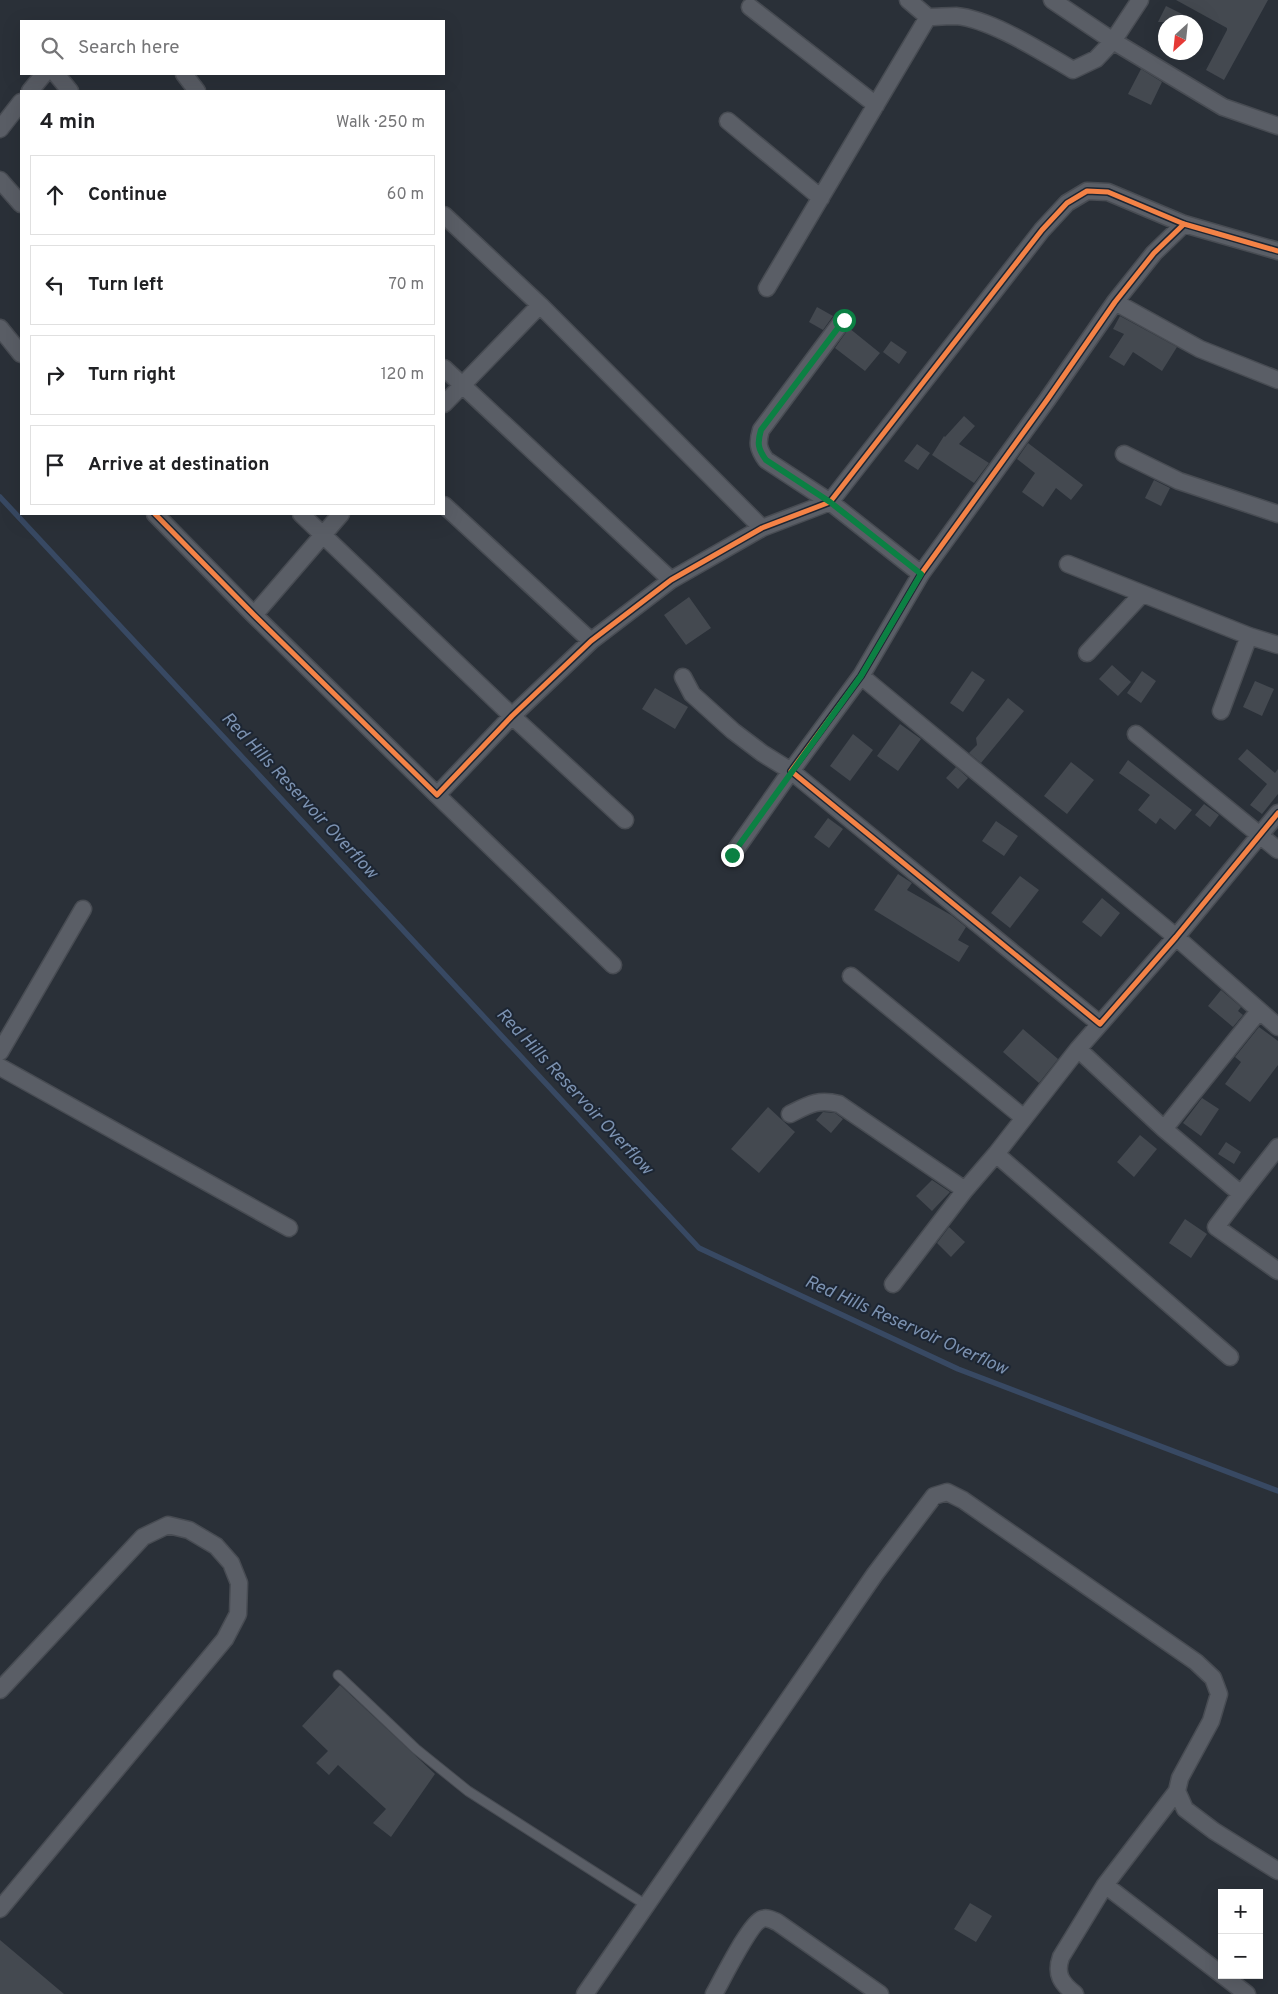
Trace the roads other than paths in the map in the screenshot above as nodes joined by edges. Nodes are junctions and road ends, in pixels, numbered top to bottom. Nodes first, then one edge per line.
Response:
1 (908, 0) edge
2 (1052, 0) edge
3 (1140, 0) edge
4 (750, 7) dead end
5 (928, 17) junction
6 (1113, 41) junction
7 (43, 75) edge
8 (57, 75) edge
9 (185, 75) edge
10 (31, 90) edge
11 (69, 90) edge
12 (196, 90) edge
13 (20, 103) edge
14 (876, 105) junction
15 (728, 121) dead end
16 (1278, 126) edge
17 (0, 129) edge
18 (0, 180) edge
19 (821, 198) junction
20 (20, 203) edge
21 (445, 216) edge
22 (1184, 224) junction
23 (1278, 252) edge
24 (767, 288) dead end
25 (1114, 302) junction
26 (540, 305) junction
27 (844, 320) dead end
28 (0, 328) edge
29 (20, 353) edge
30 (445, 369) edge
31 (1278, 380) edge
32 (462, 385) junction
33 (445, 403) edge
34 (1124, 454) dead end
35 (830, 502) junction
36 (445, 507) edge
37 (1278, 514) edge
38 (156, 515) edge
39 (302, 515) edge
40 (340, 515) edge
41 (762, 528) junction
42 (322, 535) junction
43 (1068, 564) dead end
44 (921, 574) junction
45 (671, 580) junction
46 (1142, 594) junction
47 (254, 615) junction
48 (1249, 636) junction
49 (591, 641) junction
50 (1278, 645) edge
51 (1086, 654) dead end
52 (683, 676) dead end
53 (861, 676) junction
54 (1221, 711) dead end
55 (512, 716) junction
56 (1136, 734) dead end
57 (791, 771) junction
58 (437, 795) junction
59 (1278, 813) edge
60 (625, 820) dead end
61 (1261, 836) junction
62 (1278, 850) edge
63 (732, 855) dead end
64 (83, 909) dead end
65 (1176, 937) junction
66 (613, 964) dead end
67 (851, 976) dead end
68 (1259, 1011) junction
69 (1100, 1024) junction
70 (1278, 1027) edge
71 (1078, 1049) junction
72 (0, 1052) edge
73 (0, 1067) edge
74 (790, 1114) dead end
75 (1024, 1118) junction
76 (1164, 1128) junction
77 (1278, 1148) edge
78 (996, 1154) junction
79 (965, 1190) junction
80 (1241, 1194) junction
81 (289, 1228) dead end
82 (1278, 1271) edge
83 (893, 1284) dead end
84 (1230, 1356) dead end
85 (338, 1675) dead end
86 (0, 1690) edge
87 (1177, 1791) junction
88 (1278, 1871) edge
89 (1105, 1884) junction
90 (646, 1905) junction
91 (0, 1908) edge
92 (586, 1994) edge
93 (714, 1994) edge
94 (880, 1994) edge
95 (1075, 1994) edge
96 (1248, 1994) edge

1 - 5 street
2 - 6 street
3 - 6 street
4 - 14 street
5 - 6 street
5 - 14 street
6 - 16 street
7 - 10 street
8 - 11 street
9 - 12 street
13 - 17 street
14 - 19 street
15 - 19 street
18 - 20 street
19 - 24 street
21 - 26 street
22 - 23 street
22 - 25 street
22 - 35 street
25 - 31 street
25 - 44 street
26 - 32 street
26 - 41 street
27 - 35 street
28 - 29 street
30 - 32 street
32 - 33 street
32 - 45 street
34 - 37 street
35 - 41 street
35 - 44 street
36 - 49 street
38 - 47 street
39 - 42 street
40 - 42 street
41 - 45 street
42 - 47 street
42 - 55 street
43 - 46 street
44 - 53 street
45 - 49 street
46 - 48 street
46 - 51 street
47 - 58 street
48 - 50 street
48 - 54 street
49 - 55 street
52 - 57 street
53 - 57 street
53 - 65 street
55 - 58 street
55 - 60 street
56 - 61 street
57 - 63 street
57 - 69 street
58 - 66 street
59 - 61 street
61 - 62 street
61 - 65 street
64 - 72 street
65 - 68 street
65 - 69 street
67 - 75 street
68 - 70 street
68 - 76 street
69 - 71 street
71 - 75 street
71 - 76 street
73 - 81 street
74 - 79 street
75 - 78 street
76 - 80 street
77 - 80 street
78 - 79 street
78 - 84 street
79 - 83 street
80 - 82 street
85 - 90 lane
86 - 91 street
87 - 88 street
87 - 89 street
87 - 90 street
89 - 95 street
89 - 96 street
90 - 92 street
93 - 94 street

